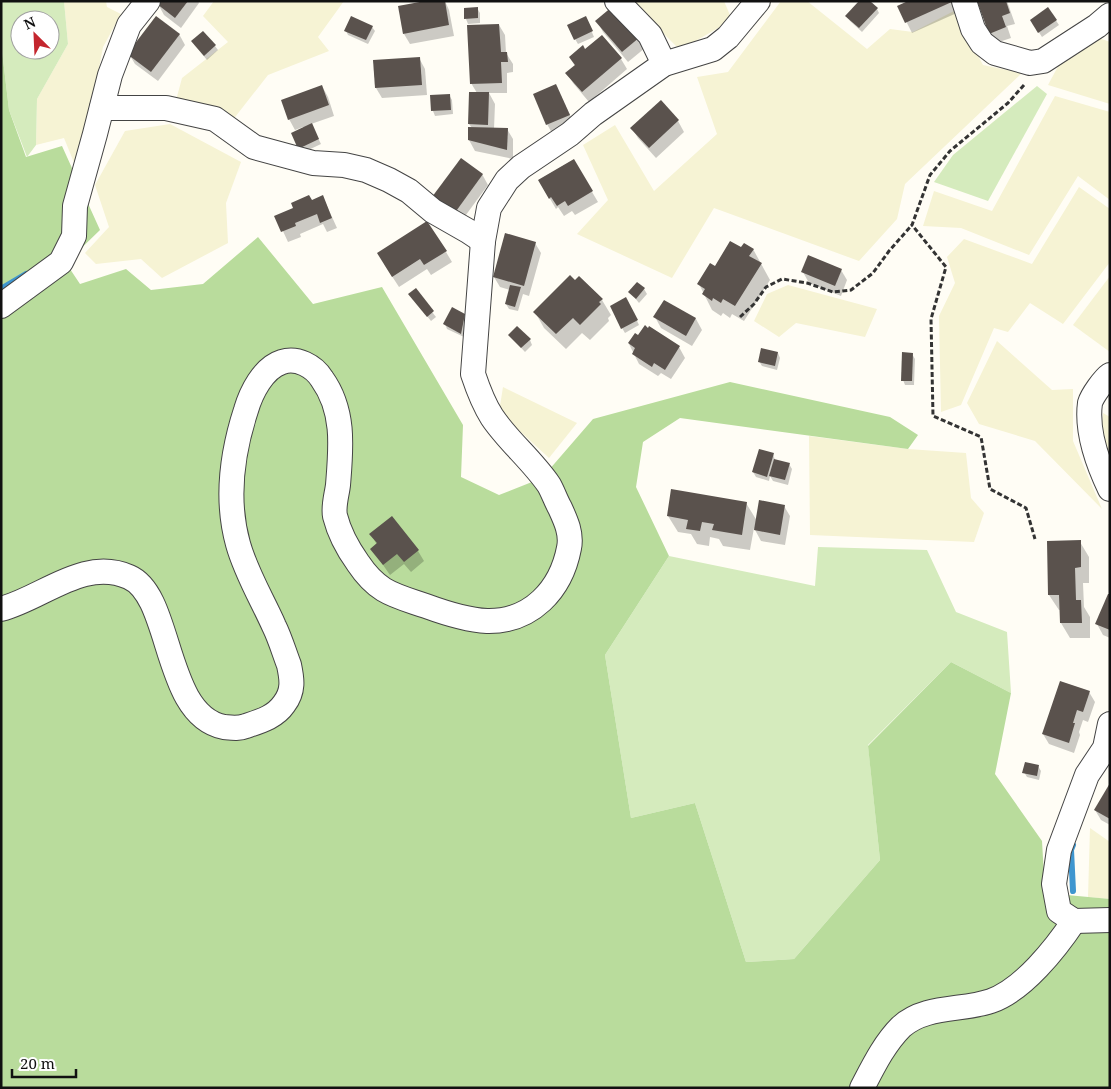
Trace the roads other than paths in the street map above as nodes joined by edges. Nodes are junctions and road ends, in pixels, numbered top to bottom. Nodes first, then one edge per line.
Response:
1 (148, 1) edge
2 (617, 1) edge
3 (758, 1) edge
4 (964, 1) edge
5 (1110, 15) edge
6 (664, 64) junction
7 (102, 108) junction
8 (483, 241) junction
9 (1, 306) edge
10 (1110, 374) edge
11 (1110, 489) edge
12 (1, 609) edge
13 (1110, 724) edge
14 (1110, 920) edge
15 (1074, 921) junction
16 (862, 1088) edge

1 - 7 street
2 - 6 street
3 - 6 street
4 - 5 street
6 - 8 street
7 - 8 street
7 - 9 street
8 - 12 street
10 - 11 street
13 - 15 street
14 - 15 street
15 - 16 street

